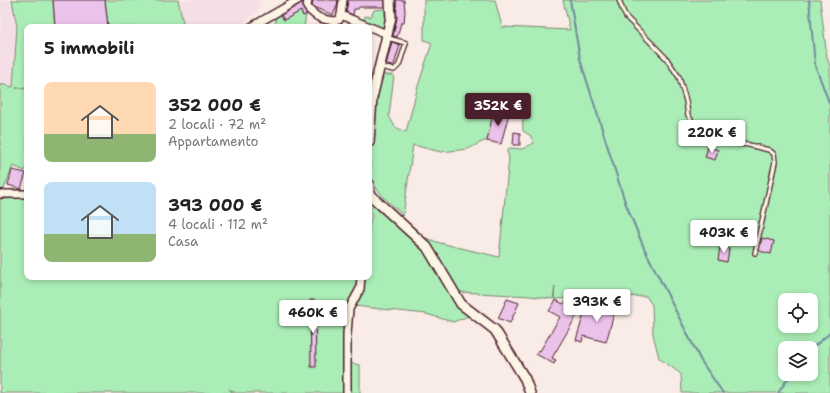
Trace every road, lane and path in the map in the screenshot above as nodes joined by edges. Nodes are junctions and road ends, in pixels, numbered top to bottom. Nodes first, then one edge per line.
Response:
1 (297, 0) edge
2 (308, 0) edge
3 (342, 0) edge
4 (390, 0) edge
5 (619, 0) edge
6 (341, 15) junction
7 (257, 24) edge
8 (361, 24) edge
9 (372, 29) edge
10 (387, 36) junction
11 (380, 67) junction
12 (372, 93) edge
13 (0, 194) edge
14 (24, 194) edge
15 (372, 196) edge
16 (755, 253) dead end
17 (361, 280) edge
18 (347, 393) edge
19 (530, 393) edge

1 - 7 street
2 - 6 street
3 - 6 street
4 - 10 street
5 - 16 lane
6 - 8 street
9 - 10 street
10 - 11 street
10 - 11 lane
11 - 12 street
13 - 14 street
15 - 19 street
17 - 18 street

